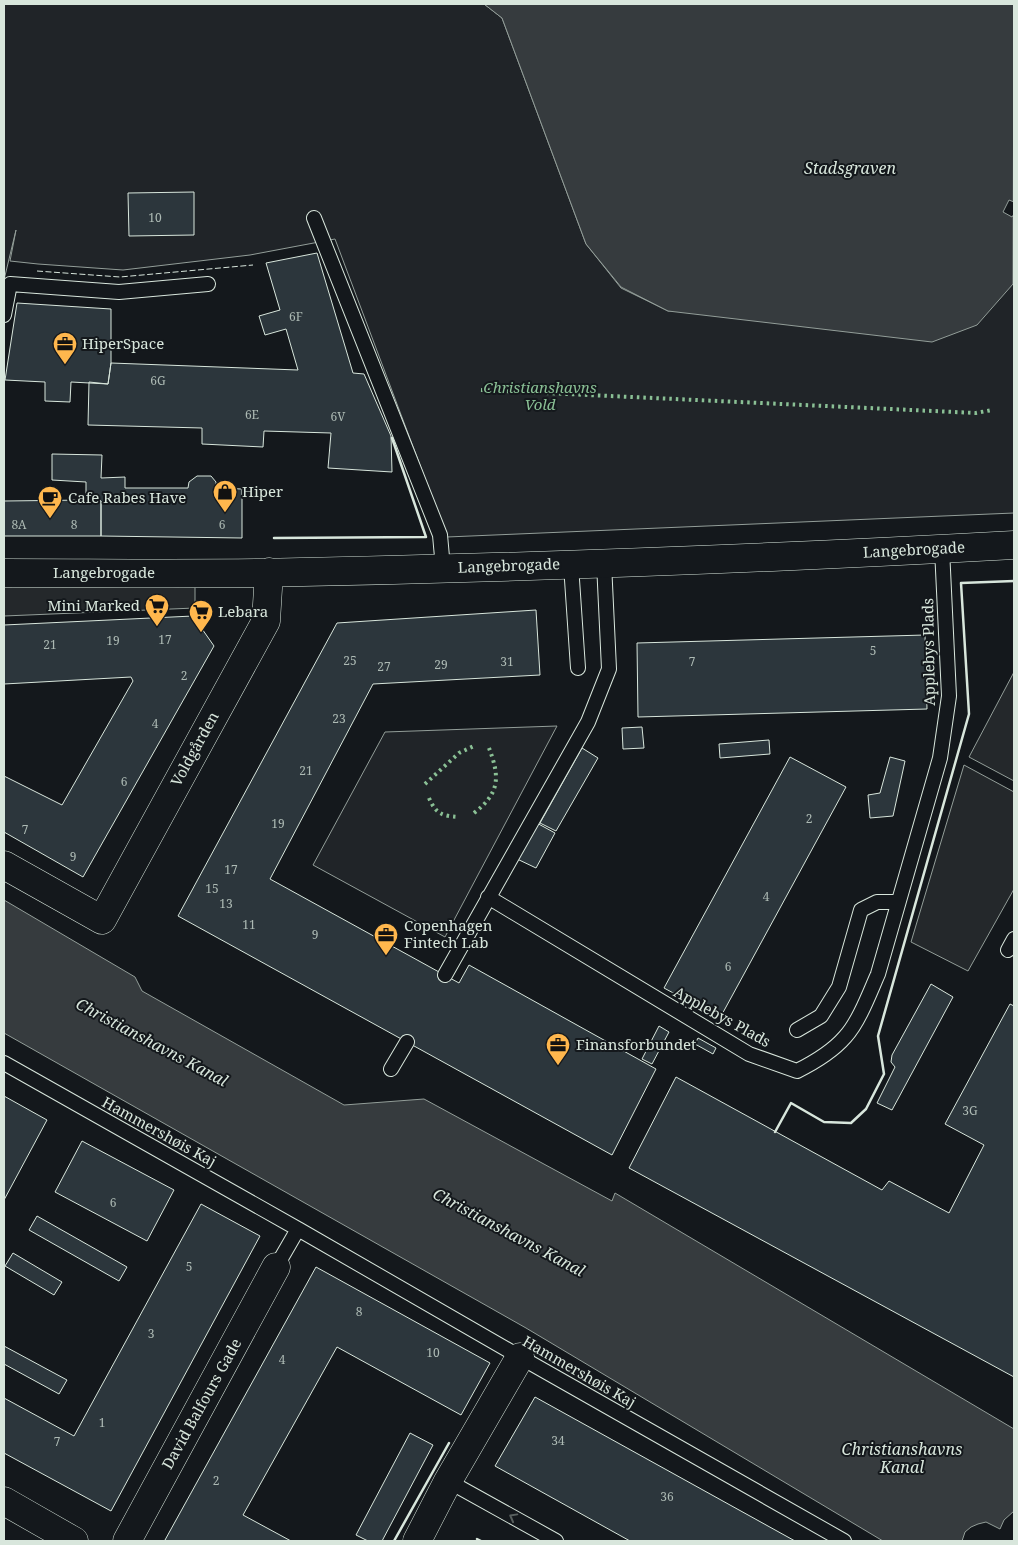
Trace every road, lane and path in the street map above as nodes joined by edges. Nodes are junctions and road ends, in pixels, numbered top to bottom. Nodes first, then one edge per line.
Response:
1 (314, 218) dead end
2 (208, 284) dead end
3 (4, 315) edge
4 (1014, 546) edge
5 (942, 550) junction
6 (604, 563) junction
7 (571, 564) junction
8 (443, 568) junction
9 (268, 572) junction
10 (4, 573) edge
11 (578, 668) dead end
12 (4, 865) edge
13 (488, 897) junction
14 (898, 902) junction
15 (446, 975) dead end
16 (797, 1030) dead end
17 (407, 1042) dead end
18 (4, 1063) edge
19 (391, 1069) dead end
20 (298, 1229) junction
21 (276, 1267) joint
22 (520, 1357) junction
23 (448, 1481) junction
24 (4, 1502) edge
25 (74, 1541) edge
26 (127, 1541) edge
27 (416, 1541) edge
28 (556, 1541) edge
29 (844, 1541) edge

1 - 8 lane
2 - 3 lane
4 - 5 street, Langebrogade
5 - 6 street, Langebrogade
5 - 14 lane, Applebys Plads
6 - 7 street, Langebrogade
6 - 13 lane
7 - 8 street, Langebrogade
7 - 11 lane
8 - 9 street, Langebrogade
9 - 10 street, Langebrogade
9 - 12 street, Voldgården
13 - 14 lane, Applebys Plads
13 - 15 lane
14 - 16 lane
17 - 19 lane
18 - 20 lane, Hammershøis Kaj
20 - 21 lane
20 - 22 lane, Hammershøis Kaj
21 - 26 street, David Balfours Gade
22 - 23 street
22 - 29 lane, Hammershøis Kaj
23 - 27 street
28 -> 23 lane
24 - 25 street

